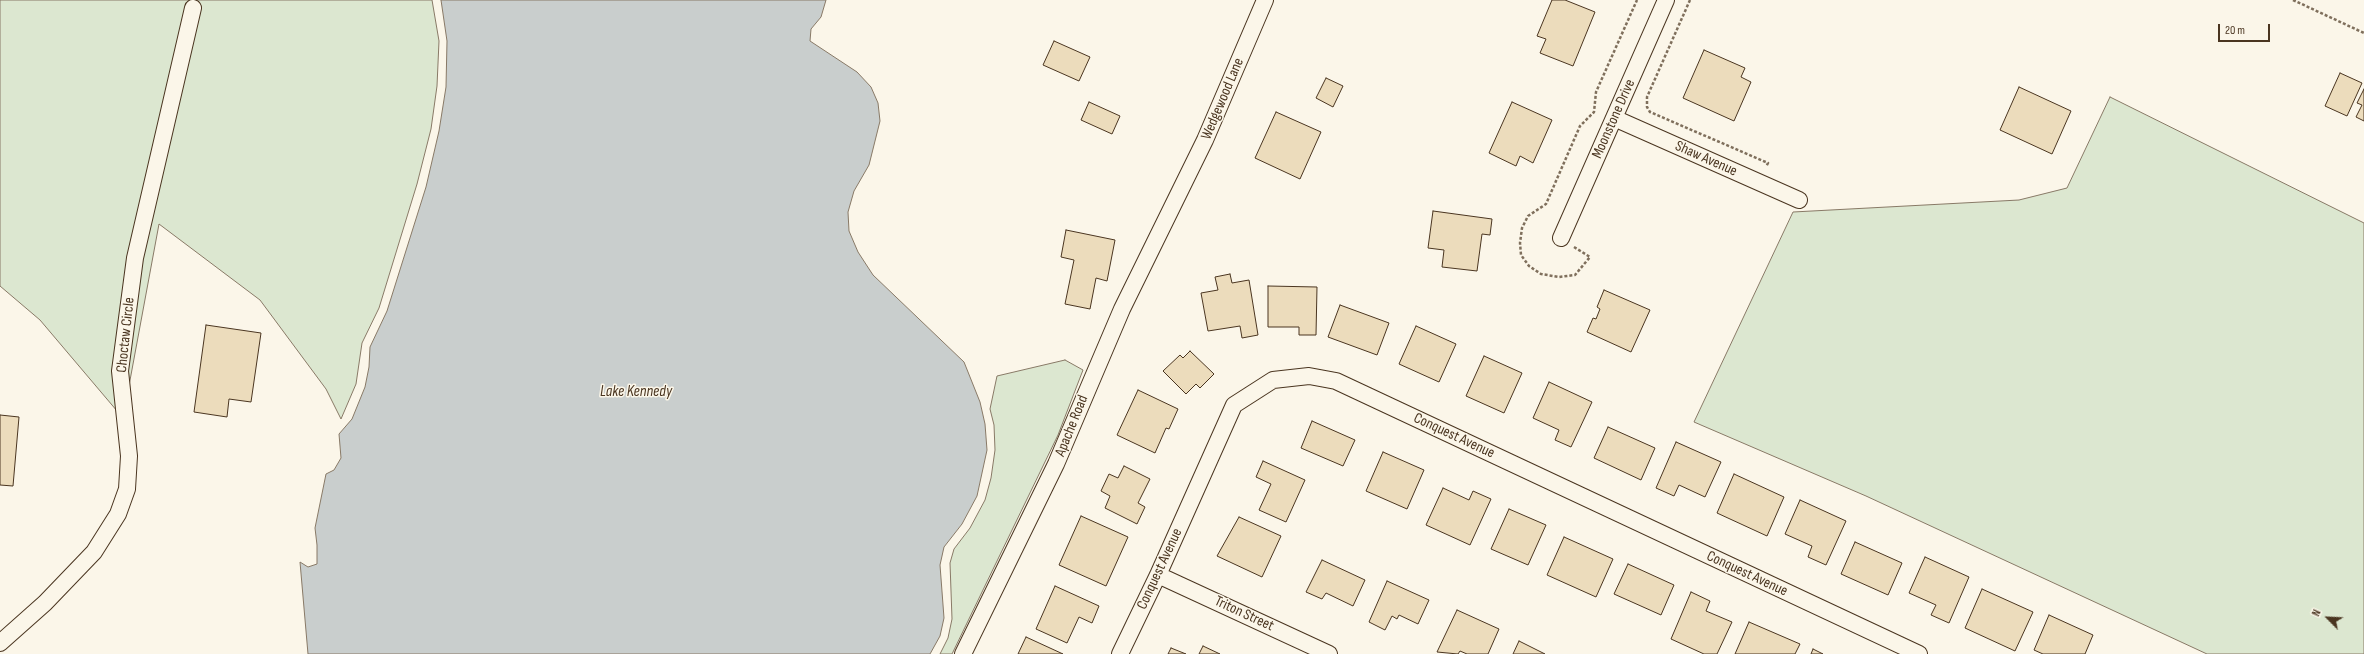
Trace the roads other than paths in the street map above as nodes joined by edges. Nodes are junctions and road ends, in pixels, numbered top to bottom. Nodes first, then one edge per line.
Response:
1 (1265, 0) edge
2 (1666, 0) edge
3 (193, 8) dead end
4 (1614, 118) junction
5 (1178, 196) joint
6 (1798, 200) dead end
7 (1561, 238) dead end
8 (1158, 575) junction
9 (0, 643) edge
10 (963, 654) edge
11 (1120, 654) edge
12 (1329, 654) edge
13 (1919, 654) edge

1 - 5 street, Wedgewood Lane
2 - 4 street, Moonstone Drive
3 - 9 street, Choctaw Circle
4 - 6 street, Shaw Avenue
4 - 7 street, Moonstone Drive
5 - 10 street, Apache Road
8 - 11 street, Conquest Avenue
8 - 12 street, Triton Street
8 - 13 street, Conquest Avenue

